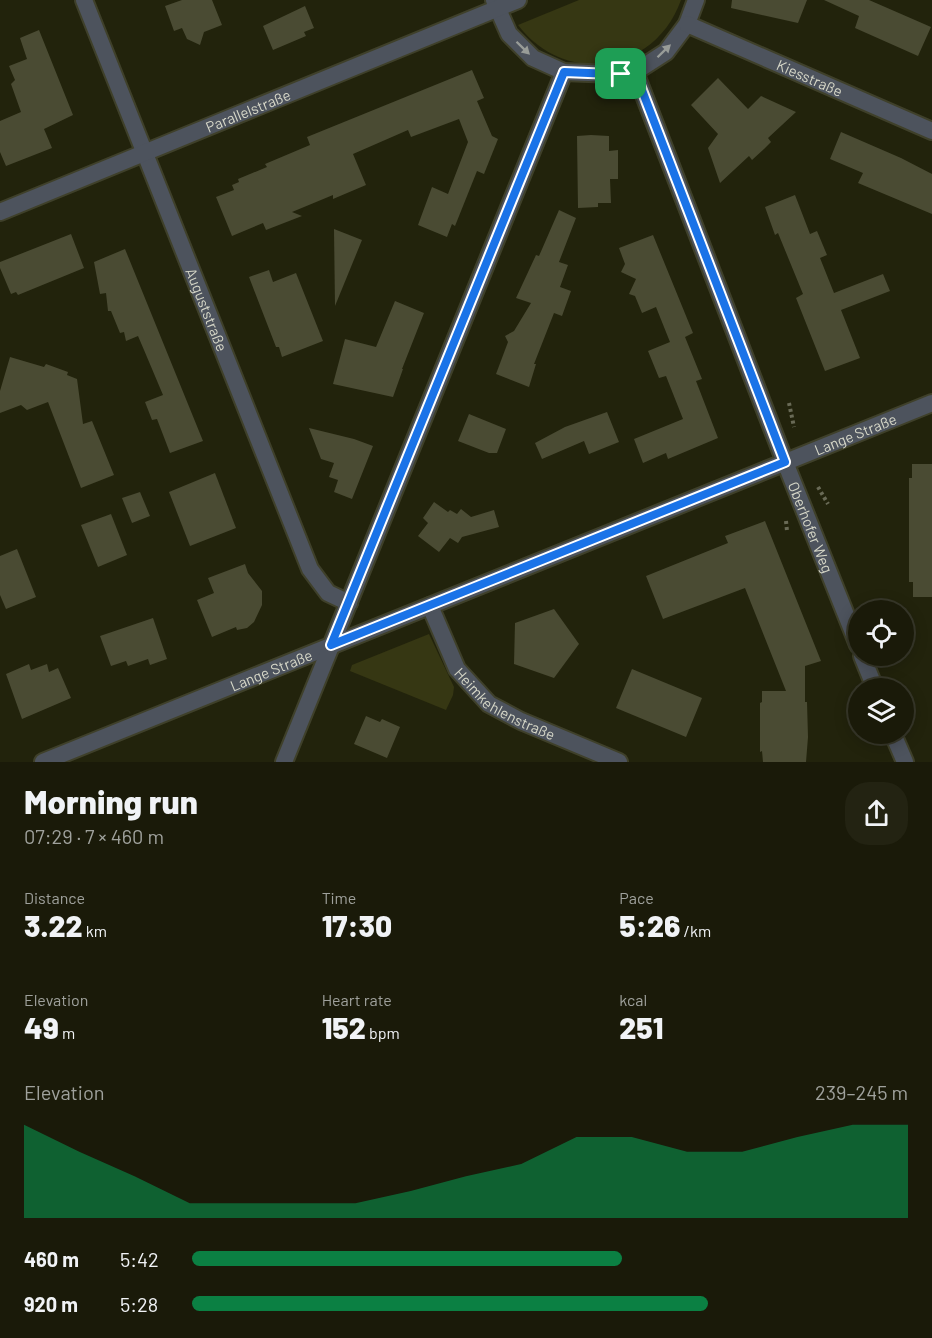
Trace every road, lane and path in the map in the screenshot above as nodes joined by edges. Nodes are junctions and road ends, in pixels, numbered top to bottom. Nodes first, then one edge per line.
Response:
1 (84, 0) edge
2 (518, 0) edge
3 (696, 0) edge
4 (496, 4) edge
5 (687, 24) junction
6 (564, 72) junction
7 (635, 72) junction
8 (932, 131) edge
9 (145, 154) junction
10 (0, 212) edge
11 (789, 403) dead end
12 (932, 403) edge
13 (795, 428) dead end
14 (785, 462) junction
15 (818, 487) dead end
16 (828, 504) dead end
17 (349, 603) junction
18 (430, 606) junction
19 (848, 620) edge
20 (331, 645) junction
21 (897, 744) edge
22 (43, 762) edge
23 (284, 762) edge
24 (619, 762) edge
25 (905, 762) edge

1 - 9 street, Auguststraße
2 - 4 street, Parallelstraße
3 - 5 street
4 -> 6 street
4 - 9 street, Parallelstraße
7 -> 5 street
5 - 8 street, Kiesstraße
6 - 7 street
6 - 17 street
7 - 14 street, Oberhofer Weg
9 - 10 street, Parallelstraße
9 - 17 street, Auguststraße
11 - 13 path
12 - 14 street, Lange Straße
14 - 18 street, Lange Straße
14 - 19 street, Oberhofer Weg
15 - 16 path
17 - 20 street
18 - 20 street, Lange Straße
18 - 24 street, Heimkehlenstraße
20 - 22 street, Lange Straße
20 - 23 street
21 - 25 street

